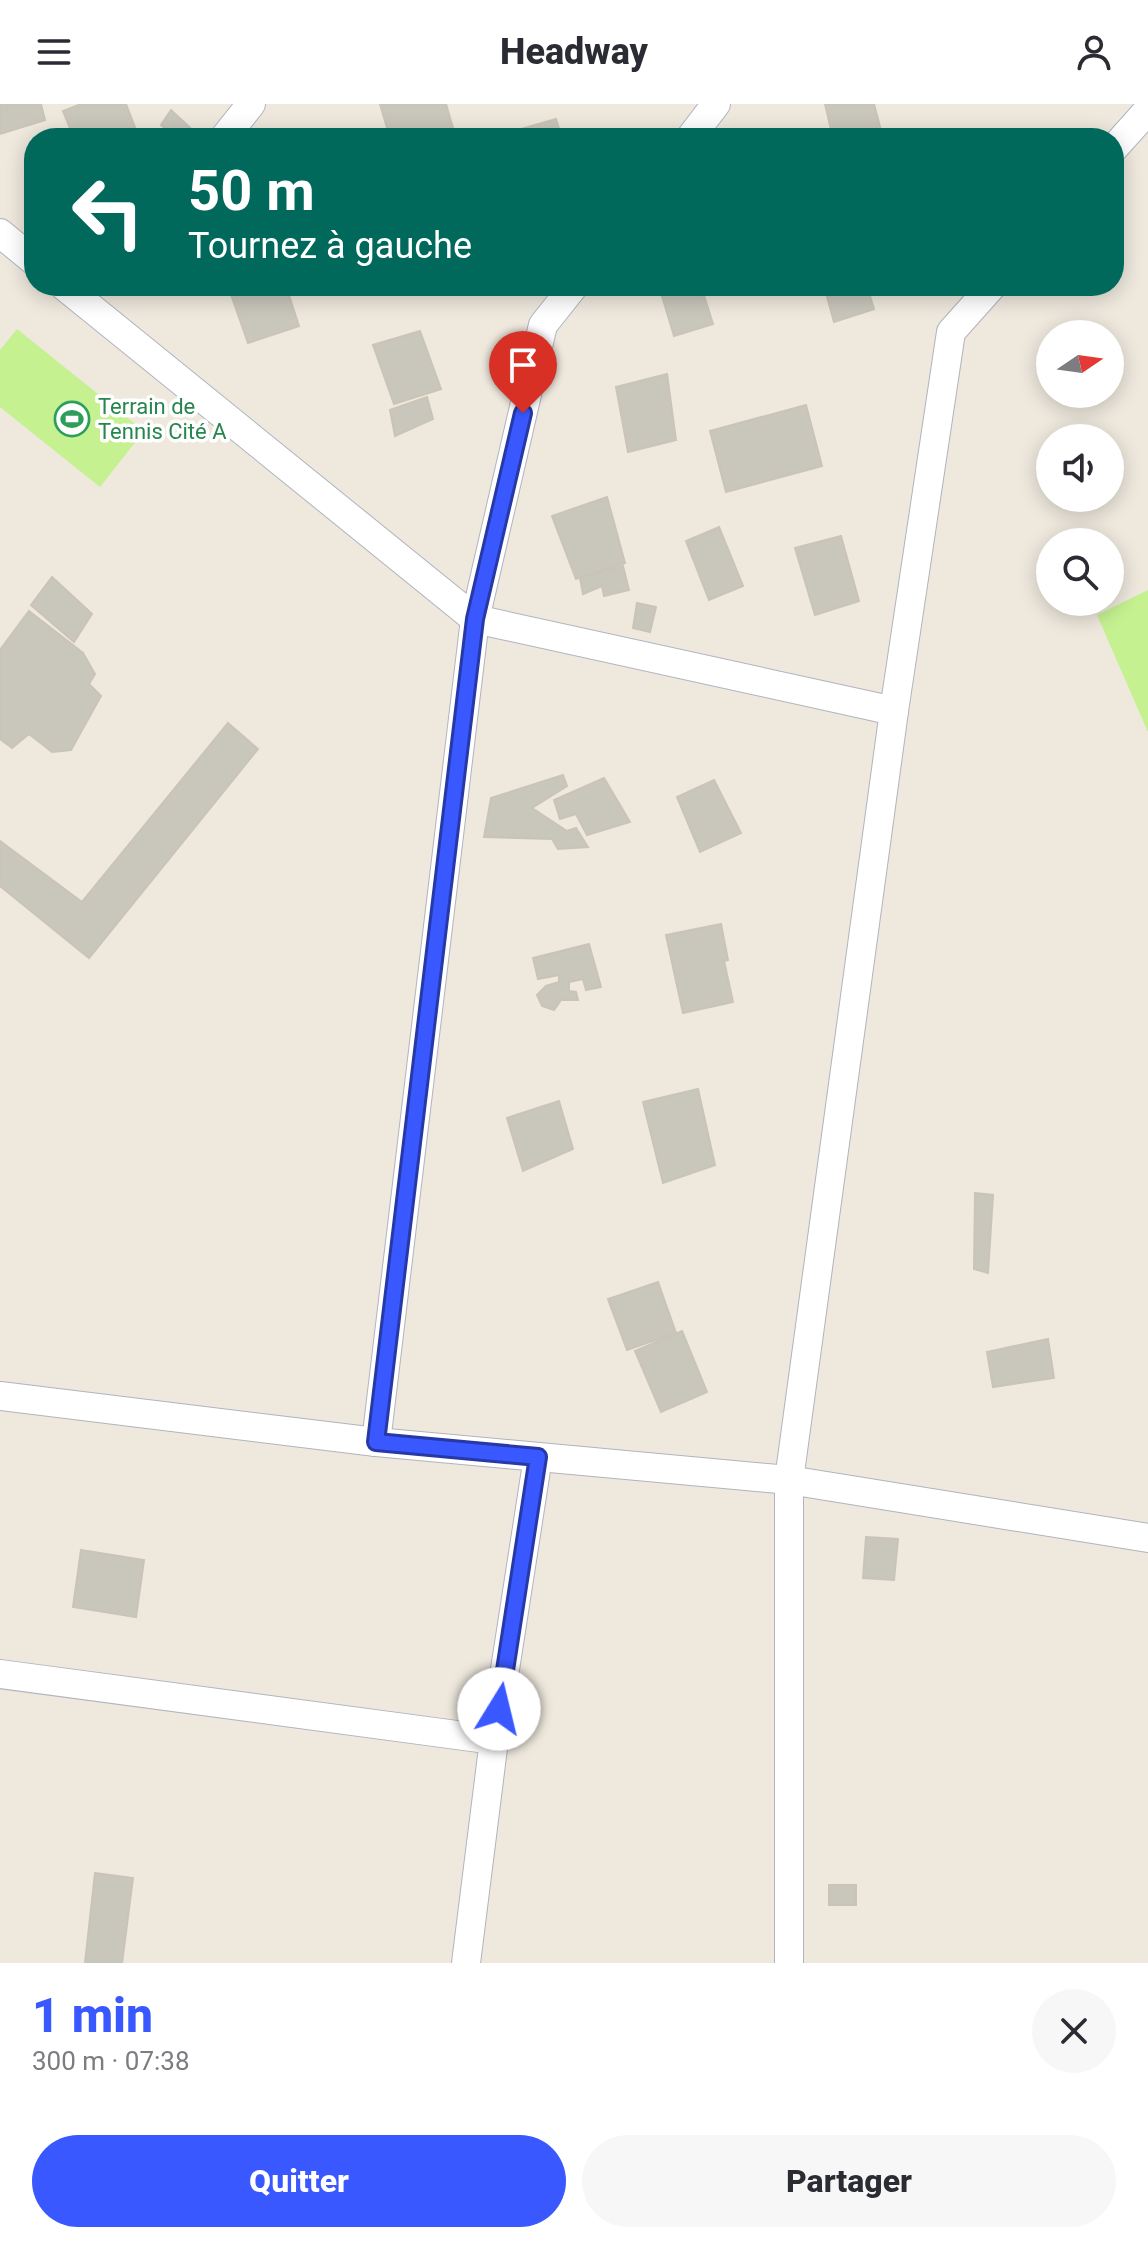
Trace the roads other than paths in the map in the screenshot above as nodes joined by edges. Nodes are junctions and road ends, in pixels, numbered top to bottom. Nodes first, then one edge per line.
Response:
1 (251, 104) edge
2 (716, 104) edge
3 (1148, 110) edge
4 (232, 128) edge
5 (698, 128) edge
6 (1124, 137) edge
7 (0, 233) edge
8 (24, 253) edge
9 (95, 296) edge
10 (566, 296) edge
11 (983, 296) edge
12 (475, 619) junction
13 (894, 711) junction
14 (0, 1396) edge
15 (376, 1442) junction
16 (538, 1457) junction
17 (789, 1480) junction
18 (1148, 1538) edge
19 (0, 1674) edge
20 (494, 1740) junction
21 (466, 1963) edge
22 (789, 1963) edge

1 - 4 street
2 - 5 street
3 - 6 street
7 - 8 street
9 - 12 street
10 - 12 street
11 - 13 street
12 - 13 street
12 - 15 street
13 - 17 street
14 - 15 street
15 - 16 street
16 - 17 street
16 - 20 street
17 - 18 street
17 - 22 street
19 - 20 street
20 - 21 street

